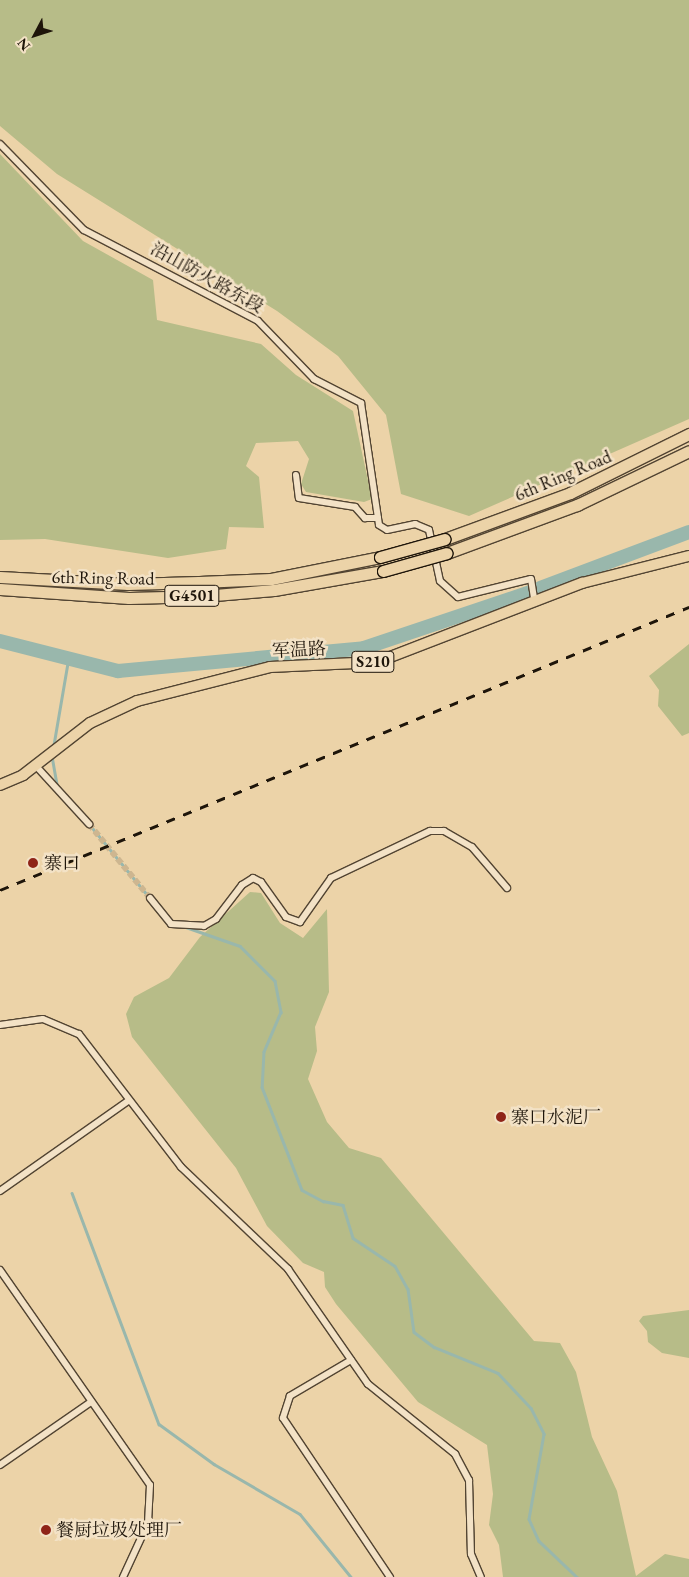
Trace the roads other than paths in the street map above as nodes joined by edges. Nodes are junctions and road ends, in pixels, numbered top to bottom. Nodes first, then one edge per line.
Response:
1 (0, 144) edge
2 (689, 434) edge
3 (689, 451) edge
4 (296, 475) dead end
5 (378, 518) junction
6 (689, 556) edge
7 (0, 577) edge
8 (0, 589) edge
9 (536, 603) junction
10 (36, 766) junction
11 (0, 785) edge
12 (89, 824) tunnel mouth
13 (507, 888) dead end
14 (150, 898) tunnel mouth
15 (0, 1025) edge
16 (128, 1101) junction
17 (0, 1191) edge
18 (0, 1270) edge
19 (351, 1360) junction
20 (91, 1402) junction
21 (0, 1465) edge
22 (123, 1577) edge
23 (390, 1577) edge
24 (481, 1577) edge

1 - 5 street, 沿山防火路东段
2 - 7 highway, 6th Ring Road / G4501, bridge
3 - 8 highway, 6th Ring Road / G4501, bridge
4 - 5 street
5 - 9 street
6 - 9 main road, 军温路 / S210
9 - 10 main road, 军温路 / S210
10 - 11 main road, S210
10 - 12 street
13 - 14 street
15 - 16 street
16 - 17 street
16 - 19 street
18 - 20 street
19 - 23 street
19 - 24 street
20 - 21 street
20 - 22 street

